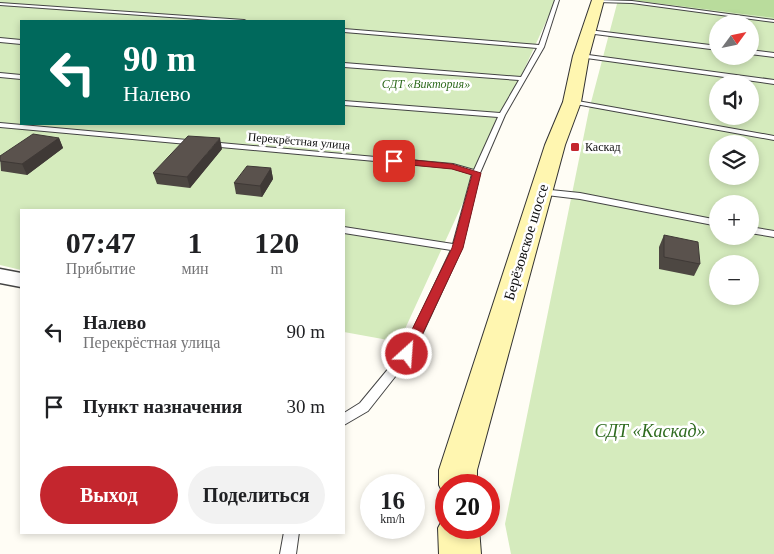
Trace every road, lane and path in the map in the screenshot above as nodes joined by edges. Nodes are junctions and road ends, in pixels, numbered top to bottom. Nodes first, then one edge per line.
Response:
1 (557, 0) edge
2 (598, 0) edge
3 (0, 4) edge
4 (230, 20) edge
5 (774, 21) edge
6 (345, 30) edge
7 (0, 40) edge
8 (20, 42) edge
9 (585, 44) junction
10 (541, 47) junction
11 (709, 48) edge
12 (759, 53) edge
13 (774, 55) edge
14 (345, 65) edge
15 (0, 75) edge
16 (20, 77) edge
17 (520, 78) dead end
18 (774, 82) edge
19 (572, 102) junction
20 (345, 103) edge
21 (502, 115) junction
22 (0, 125) edge
23 (774, 138) edge
24 (476, 173) junction
25 (541, 192) junction
26 (709, 221) edge
27 (345, 230) edge
28 (759, 232) edge
29 (774, 234) edge
30 (458, 248) junction
31 (0, 276) edge
32 (20, 280) edge
33 (345, 419) edge
34 (458, 474) edge
35 (292, 534) edge
36 (459, 539) edge
37 (288, 554) edge
38 (460, 554) edge

1 - 10 lane
2 - 5 lane
2 - 9 street, Берёзовское шоссе
3 - 4 lane
6 - 10 lane
7 - 8 lane
9 - 11 lane
9 - 18 lane
9 - 19 street, Берёзовское шоссе
10 - 21 lane
12 - 13 lane
14 - 17 lane
15 - 16 lane
19 - 23 lane
19 - 25 street, Берёзовское шоссе
20 - 21 lane
21 - 24 lane
22 - 24 lane, Перекрёстная улица
24 - 30 lane
25 - 26 lane
25 - 34 street, Берёзовское шоссе
27 - 30 lane
28 - 29 lane
30 - 33 lane
31 - 32 street
35 - 37 lane
36 - 38 street

